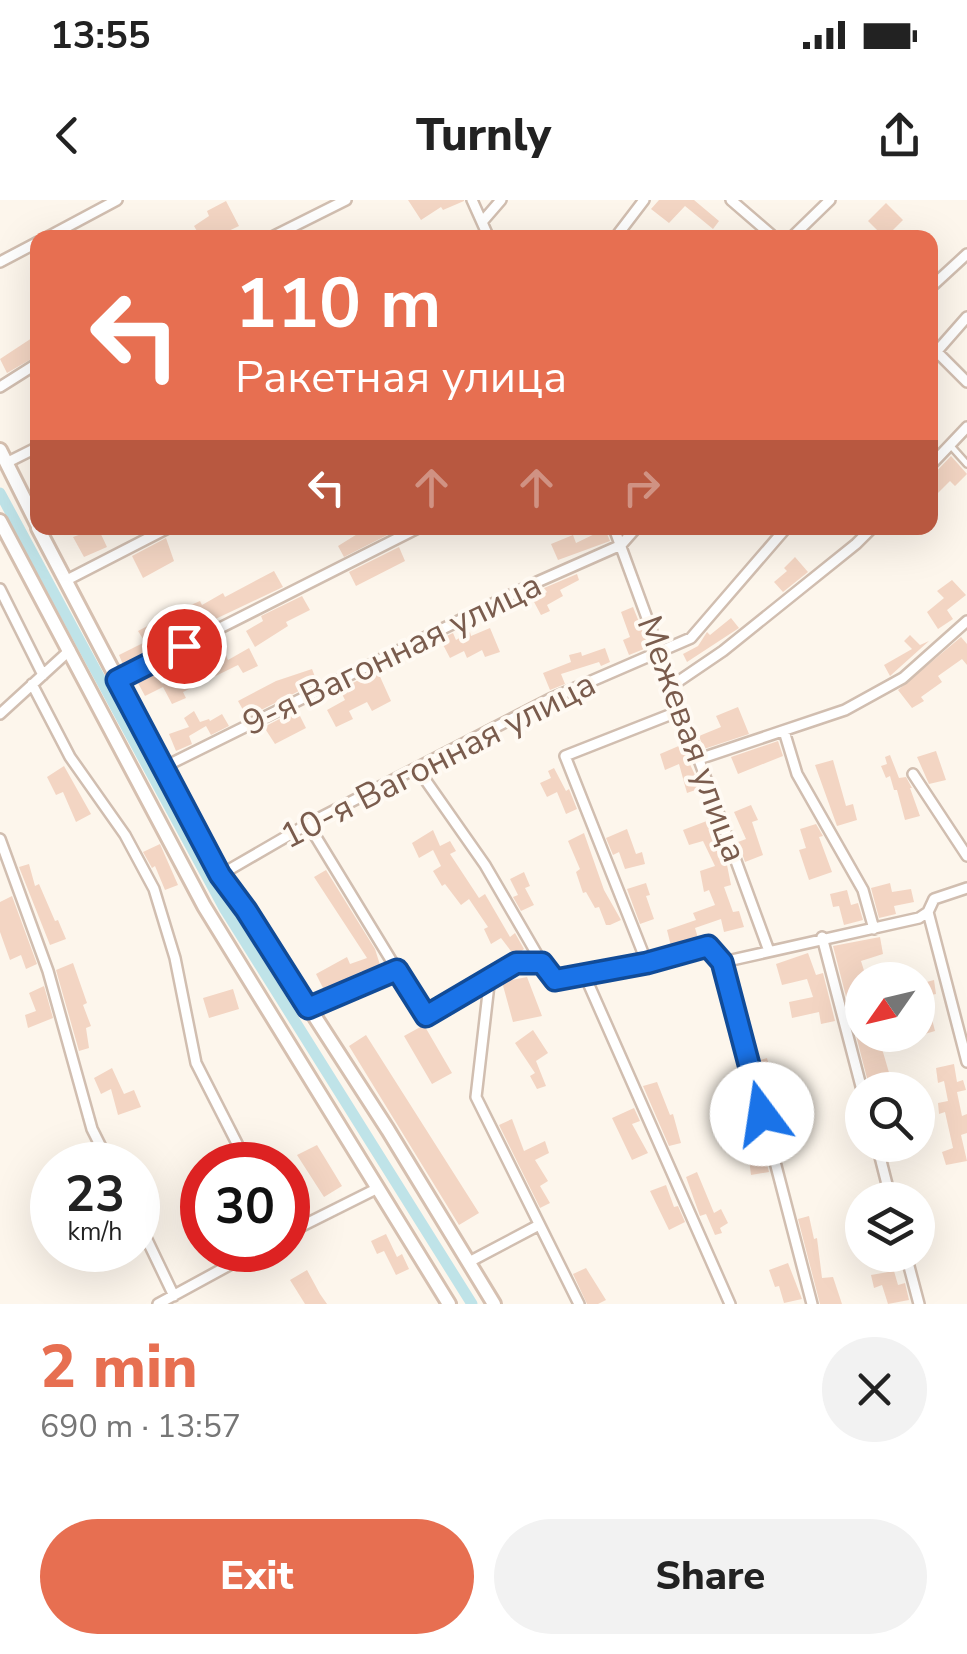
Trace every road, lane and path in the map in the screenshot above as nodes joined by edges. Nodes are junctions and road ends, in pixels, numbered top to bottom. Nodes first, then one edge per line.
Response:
1 (118, 200) edge
2 (346, 200) edge
3 (472, 200) edge
4 (501, 200) edge
5 (644, 200) edge
6 (731, 200) edge
7 (830, 200) edge
8 (482, 222) junction
9 (762, 227) junction
10 (61, 230) edge
11 (286, 230) edge
12 (486, 230) edge
13 (621, 230) edge
14 (760, 230) edge
15 (765, 230) edge
16 (799, 230) edge
17 (30, 246) edge
18 (967, 254) edge
19 (0, 262) edge
20 (938, 281) edge
21 (967, 317) edge
22 (938, 346) edge
23 (938, 357) edge
24 (30, 368) edge
25 (967, 382) edge
26 (0, 387) edge
27 (967, 427) edge
28 (950, 445) junction
29 (30, 449) edge
30 (3, 456) edge
31 (938, 458) edge
32 (967, 464) edge
33 (30, 510) edge
34 (0, 522) edge
35 (42, 535) edge
36 (154, 535) edge
37 (404, 535) edge
38 (618, 535) edge
39 (630, 535) edge
40 (780, 535) edge
41 (865, 535) edge
42 (622, 544) junction
43 (65, 580) junction
44 (0, 589) edge
45 (967, 621) edge
46 (70, 650) junction
47 (660, 650) junction
48 (43, 675) junction
49 (117, 680) junction
50 (32, 684) junction
51 (673, 685) junction
52 (682, 710) junction
53 (0, 714) edge
54 (784, 731) junction
55 (699, 759) junction
56 (164, 767) junction
57 (417, 768) junction
58 (913, 774) dead end
59 (308, 824) junction
60 (0, 840) edge
61 (967, 856) edge
62 (220, 875) junction
63 (967, 888) edge
64 (928, 912) junction
65 (874, 929) junction
66 (822, 937) junction
67 (769, 951) junction
68 (722, 962) junction
69 (542, 963) junction
70 (647, 963) junction
71 (397, 970) junction
72 (490, 976) junction
73 (585, 976) junction
74 (308, 1008) junction
75 (967, 1062) edge
76 (857, 1072) edge
77 (98, 1142) edge
78 (236, 1142) edge
79 (378, 1188) junction
80 (310, 1222) edge
81 (539, 1225) junction
82 (469, 1262) junction
83 (160, 1267) edge
84 (217, 1272) edge
85 (911, 1272) edge
86 (174, 1296) junction
87 (158, 1304) edge
88 (448, 1304) edge
89 (494, 1304) edge
90 (579, 1304) edge
91 (730, 1304) edge
92 (812, 1304) edge
93 (919, 1304) edge

1 - 10 street
2 - 11 street
3 - 8 street
4 - 8 street
5 - 13 street
6 - 9 street
7 - 16 street
8 - 12 street
9 - 14 street
9 - 15 street
17 - 19 street
18 - 20 street
21 - 22 street
23 - 25 street
24 - 26 street
27 - 28 street
28 - 31 street
28 - 32 lane
29 - 30 street
30 - 33 main road
34 - 46 main road
35 - 43 main road
36 - 43 street
37 - 49 street
38 - 42 street, Межевая улица
39 - 42 street
40 - 47 street, 10-я Вагонная улица
41 - 51 street
42 - 47 street, Межевая улица
42 - 56 street, 9-я Вагонная улица
43 - 49 main road
44 - 48 street
45 - 54 street
46 - 48 street
46 - 79 main road
47 - 51 street, Межевая улица
47 - 57 street, 10-я Вагонная улица
48 - 50 street
49 - 56 main road
50 - 53 street
50 - 78 street
51 - 52 street, Межевая улица
52 - 55 street, Межевая улица
52 - 70 street
54 - 55 street
54 - 65 street
55 - 67 street, Межевая улица
56 - 62 main road
57 - 59 street, 10-я Вагонная улица
57 - 69 street
58 - 61 street
59 - 62 street, 10-я Вагонная улица
59 - 71 street
60 - 77 street
62 - 74 main road
63 - 64 street
64 - 65 street
64 - 75 street
65 - 66 street
66 - 67 street
66 - 76 street
67 - 68 street
68 - 70 street
68 - 92 street
69 - 72 street
69 - 73 street
70 - 73 street
71 - 72 street
71 - 74 street
72 - 81 street
73 - 91 street
74 - 82 main road
79 - 80 street
79 - 88 main road
81 - 82 street
81 - 90 street
82 - 89 main road
83 - 86 street
84 - 86 street
85 - 93 street
86 - 87 street

